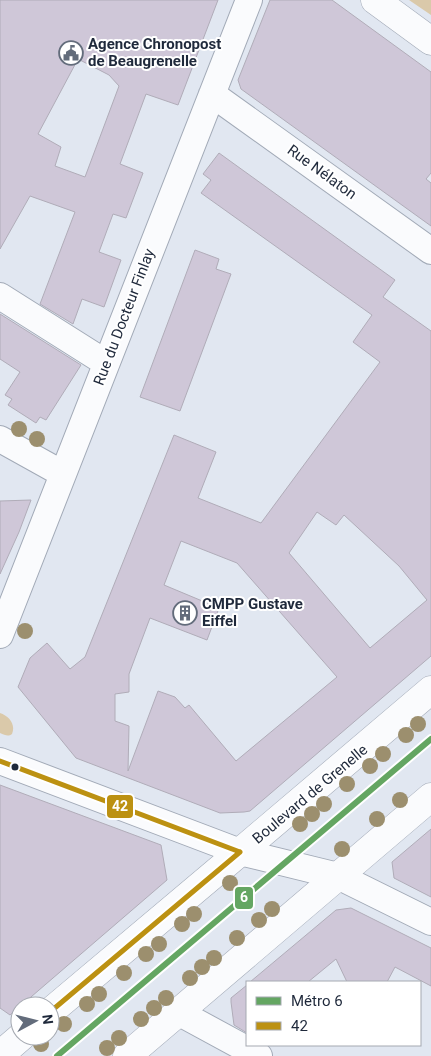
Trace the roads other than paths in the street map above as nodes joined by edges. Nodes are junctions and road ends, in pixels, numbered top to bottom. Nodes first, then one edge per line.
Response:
1 (249, 0) edge
2 (375, 0) edge
3 (431, 40) edge
4 (212, 94) junction
5 (431, 251) edge
6 (0, 296) edge
7 (106, 363) junction
8 (4, 447) edge
9 (63, 474) junction
10 (0, 635) edge
11 (431, 690) edge
12 (0, 761) edge
13 (431, 797) edge
14 (240, 852) junction
15 (338, 876) junction
16 (431, 922) edge
17 (60, 1004) edge
18 (178, 1012) junction
19 (10, 1046) edge
20 (0, 1055) edge
21 (127, 1056) edge
22 (259, 1056) edge

1 - 4 street, Rue du Docteur Finlay
2 - 3 main road
4 - 5 street, Rue Nélaton
4 - 7 street, Rue du Docteur Finlay
6 - 7 street
7 - 9 street, Rue du Docteur Finlay
8 - 9 street
9 - 10 street, Rue du Docteur Finlay
11 - 14 main road, Boulevard de Grenelle
12 - 14 street
13 - 15 main road
14 - 15 street
14 - 17 main road, Boulevard de Grenelle
15 - 16 street
15 - 18 main road
18 - 21 main road
18 - 22 street
19 - 20 main road

